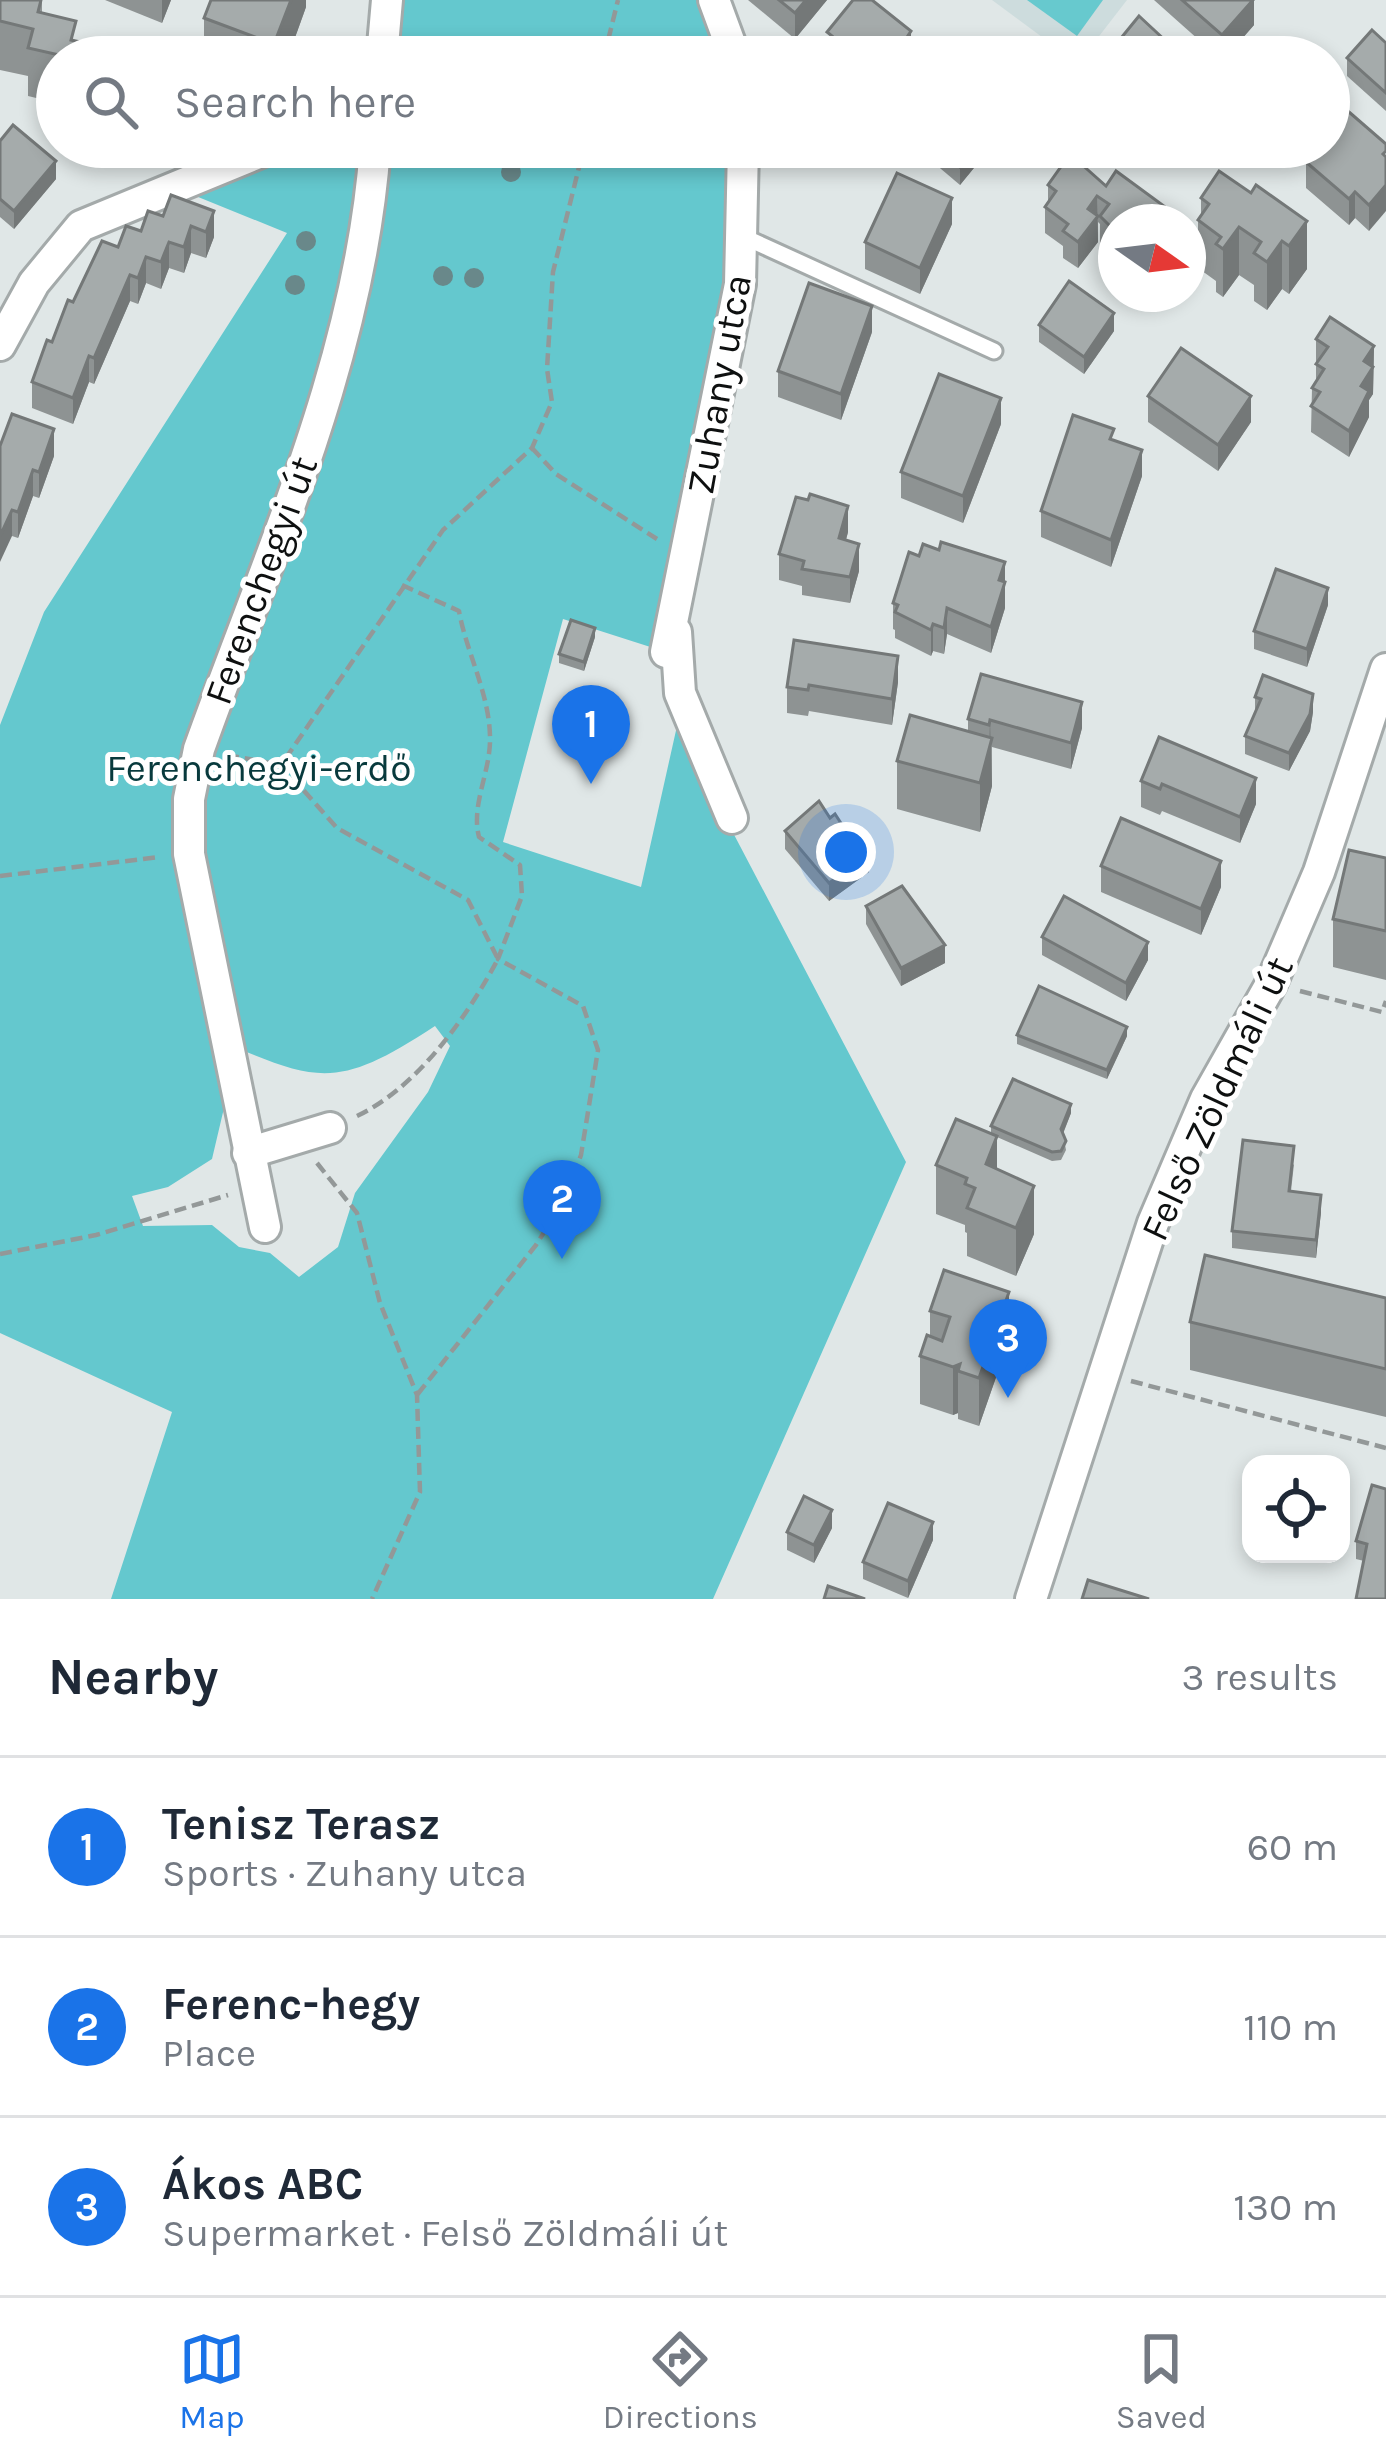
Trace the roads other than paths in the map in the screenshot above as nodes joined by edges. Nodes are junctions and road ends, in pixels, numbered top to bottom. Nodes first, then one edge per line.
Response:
1 (386, 0) edge
2 (714, 0) edge
3 (383, 36) edge
4 (727, 36) edge
5 (222, 168) edge
6 (374, 168) edge
7 (743, 168) edge
8 (742, 236) junction
9 (0, 345) edge
10 (994, 351) dead end
11 (676, 620) junction
12 (666, 652) dead end
13 (1386, 668) edge
14 (732, 818) dead end
15 (317, 1132) road end
16 (248, 1153) junction
17 (265, 1227) dead end
18 (1031, 1599) edge

1 - 3 street
2 - 4 street
5 - 9 street
6 - 16 street, Ferenchegyi út
7 - 8 street, Zuhany utca
8 - 10 lane
8 - 11 street, Zuhany utca
11 - 12 street, Zuhany utca
11 - 14 street, Zuhany utca
13 - 18 street, Felső Zöldmáli út
15 - 16 street
16 - 17 street, Ferenchegyi út

